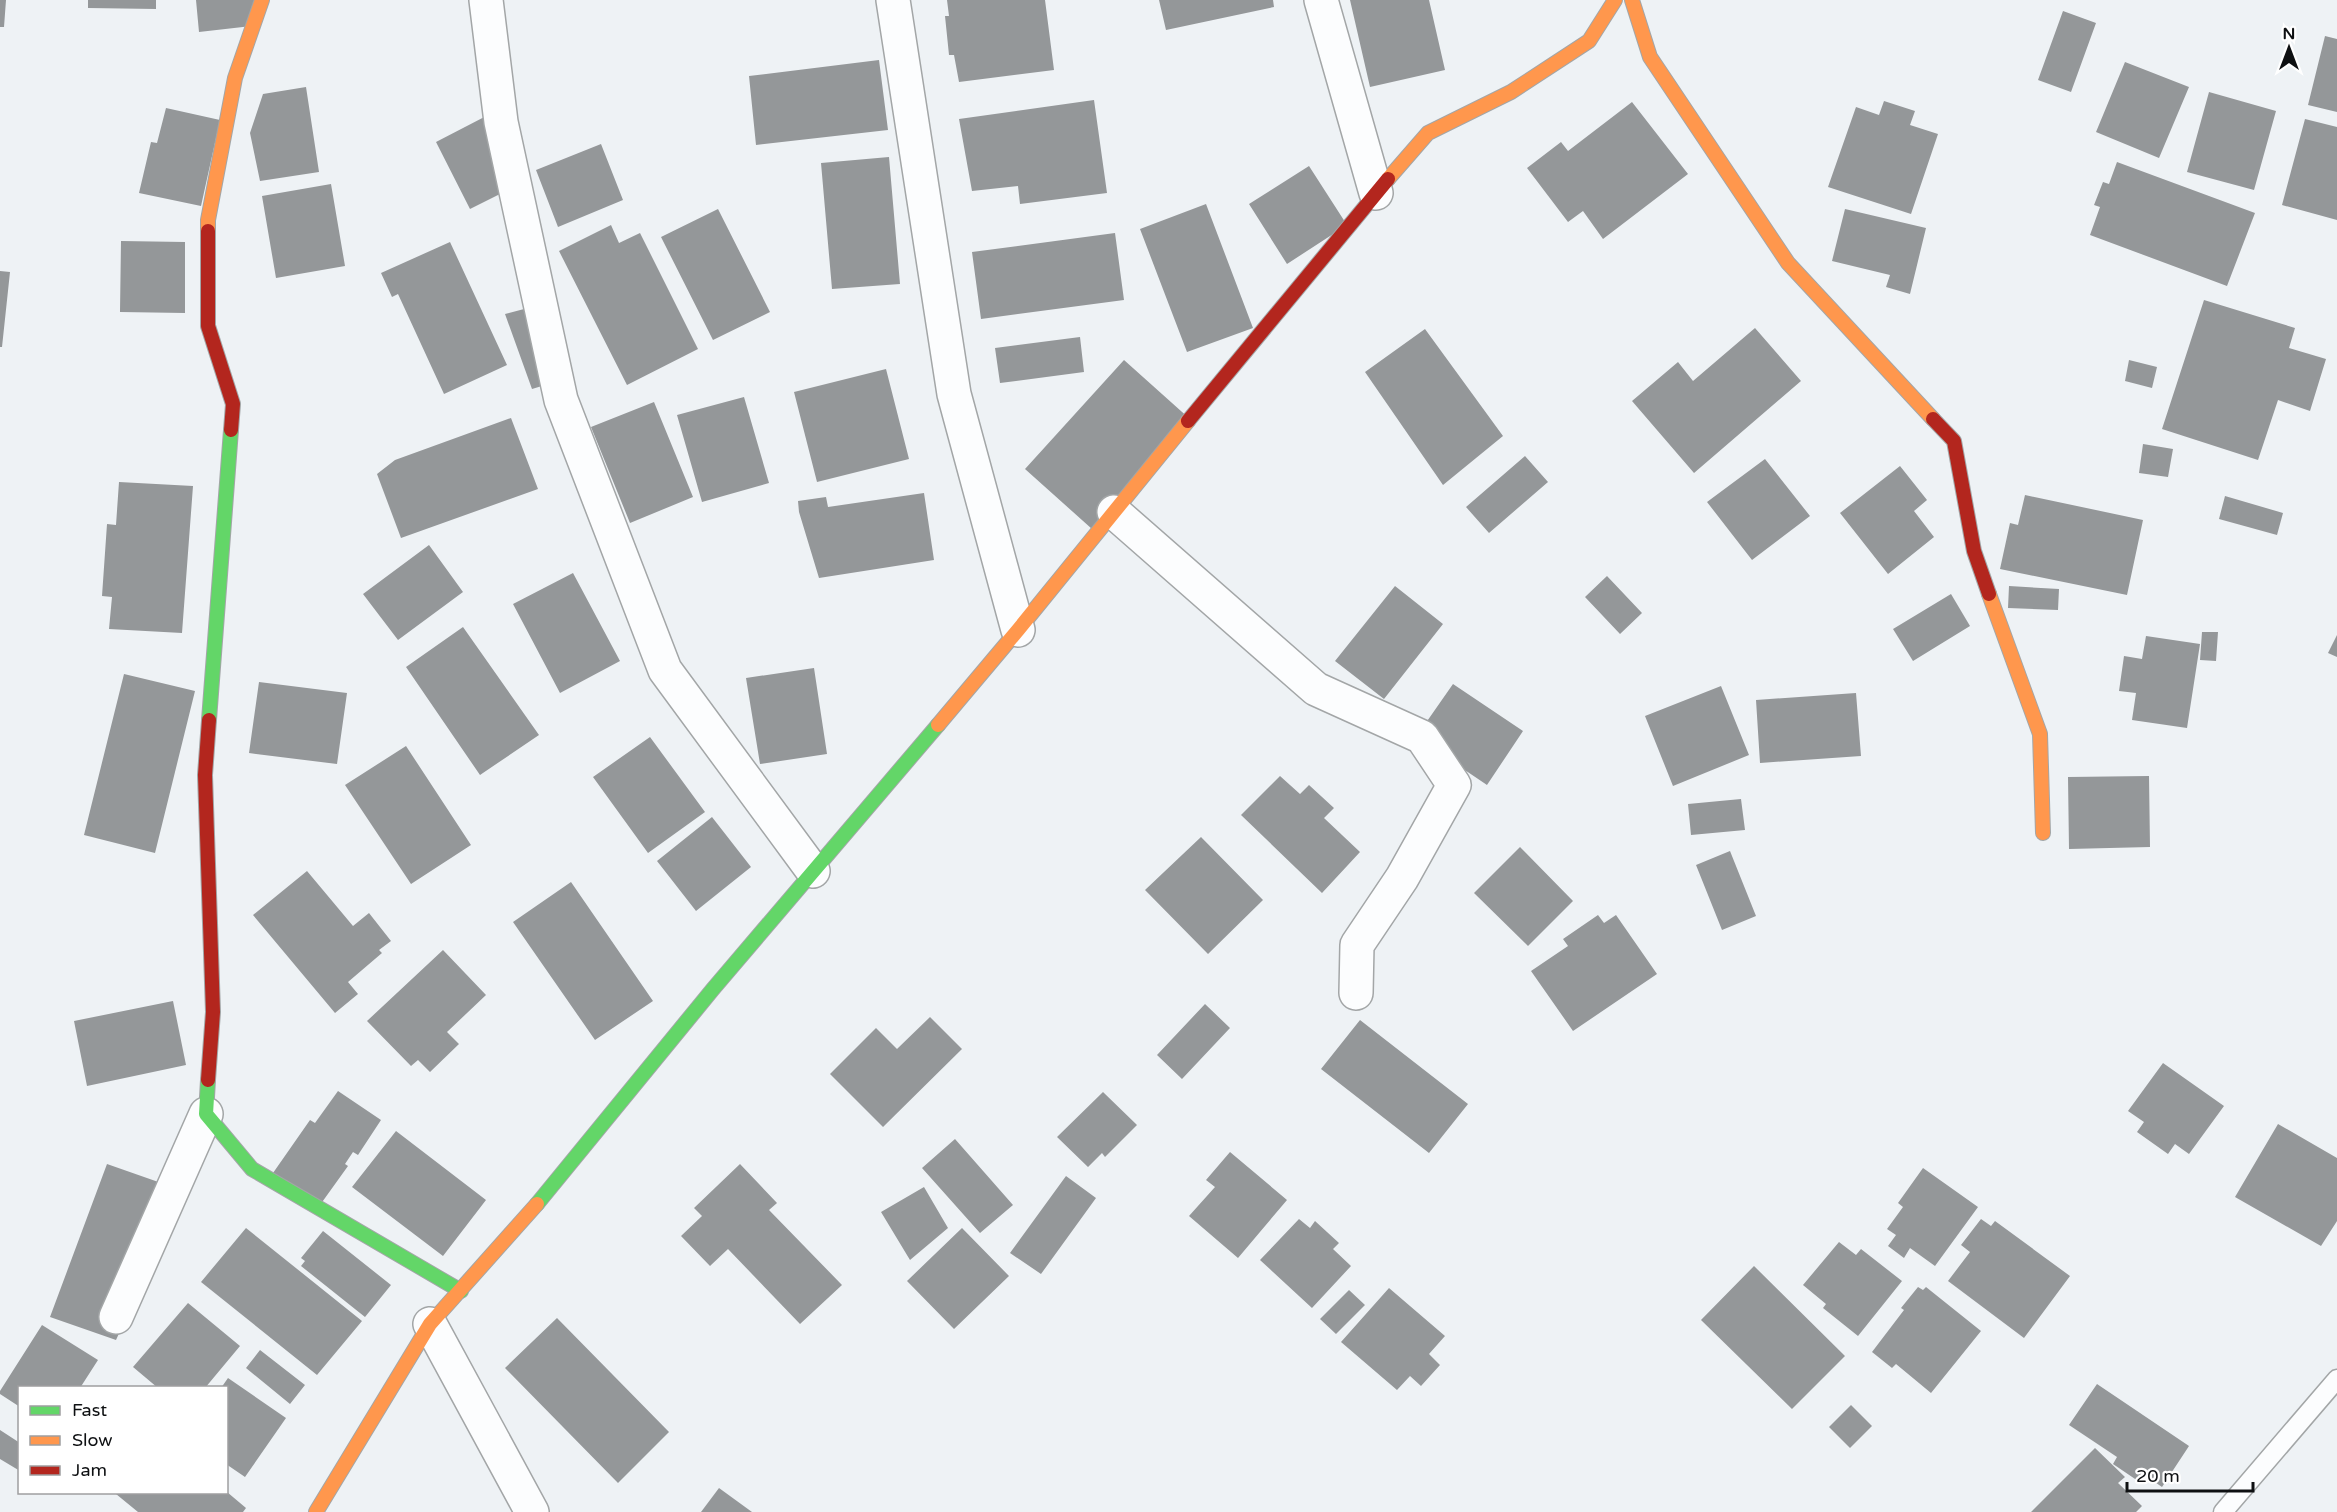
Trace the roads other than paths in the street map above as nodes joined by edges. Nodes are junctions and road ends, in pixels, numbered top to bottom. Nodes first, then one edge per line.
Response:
1 (262, 0) edge
2 (486, 0) edge
3 (893, 0) edge
4 (1321, 0) edge
5 (1615, 0) edge
6 (1632, 0) edge
7 (1376, 193) junction
8 (1114, 512) junction
9 (1018, 630) junction
10 (2043, 833) dead end
11 (813, 871) junction
12 (1356, 993) dead end
13 (206, 1114) junction
14 (461, 1291) junction
15 (116, 1317) dead end
16 (430, 1324) junction
17 (2337, 1379) edge
18 (316, 1512) edge
19 (532, 1512) edge
20 (2223, 1512) edge

1 - 13 street
2 - 11 street
3 - 9 street
4 - 7 street
5 - 7 street
6 - 10 street
7 - 8 street
8 - 9 street
8 - 12 street
9 - 11 street
11 - 14 street
13 - 14 street
13 - 15 street
14 - 16 street
16 - 18 street
16 - 19 street
17 - 20 lane

